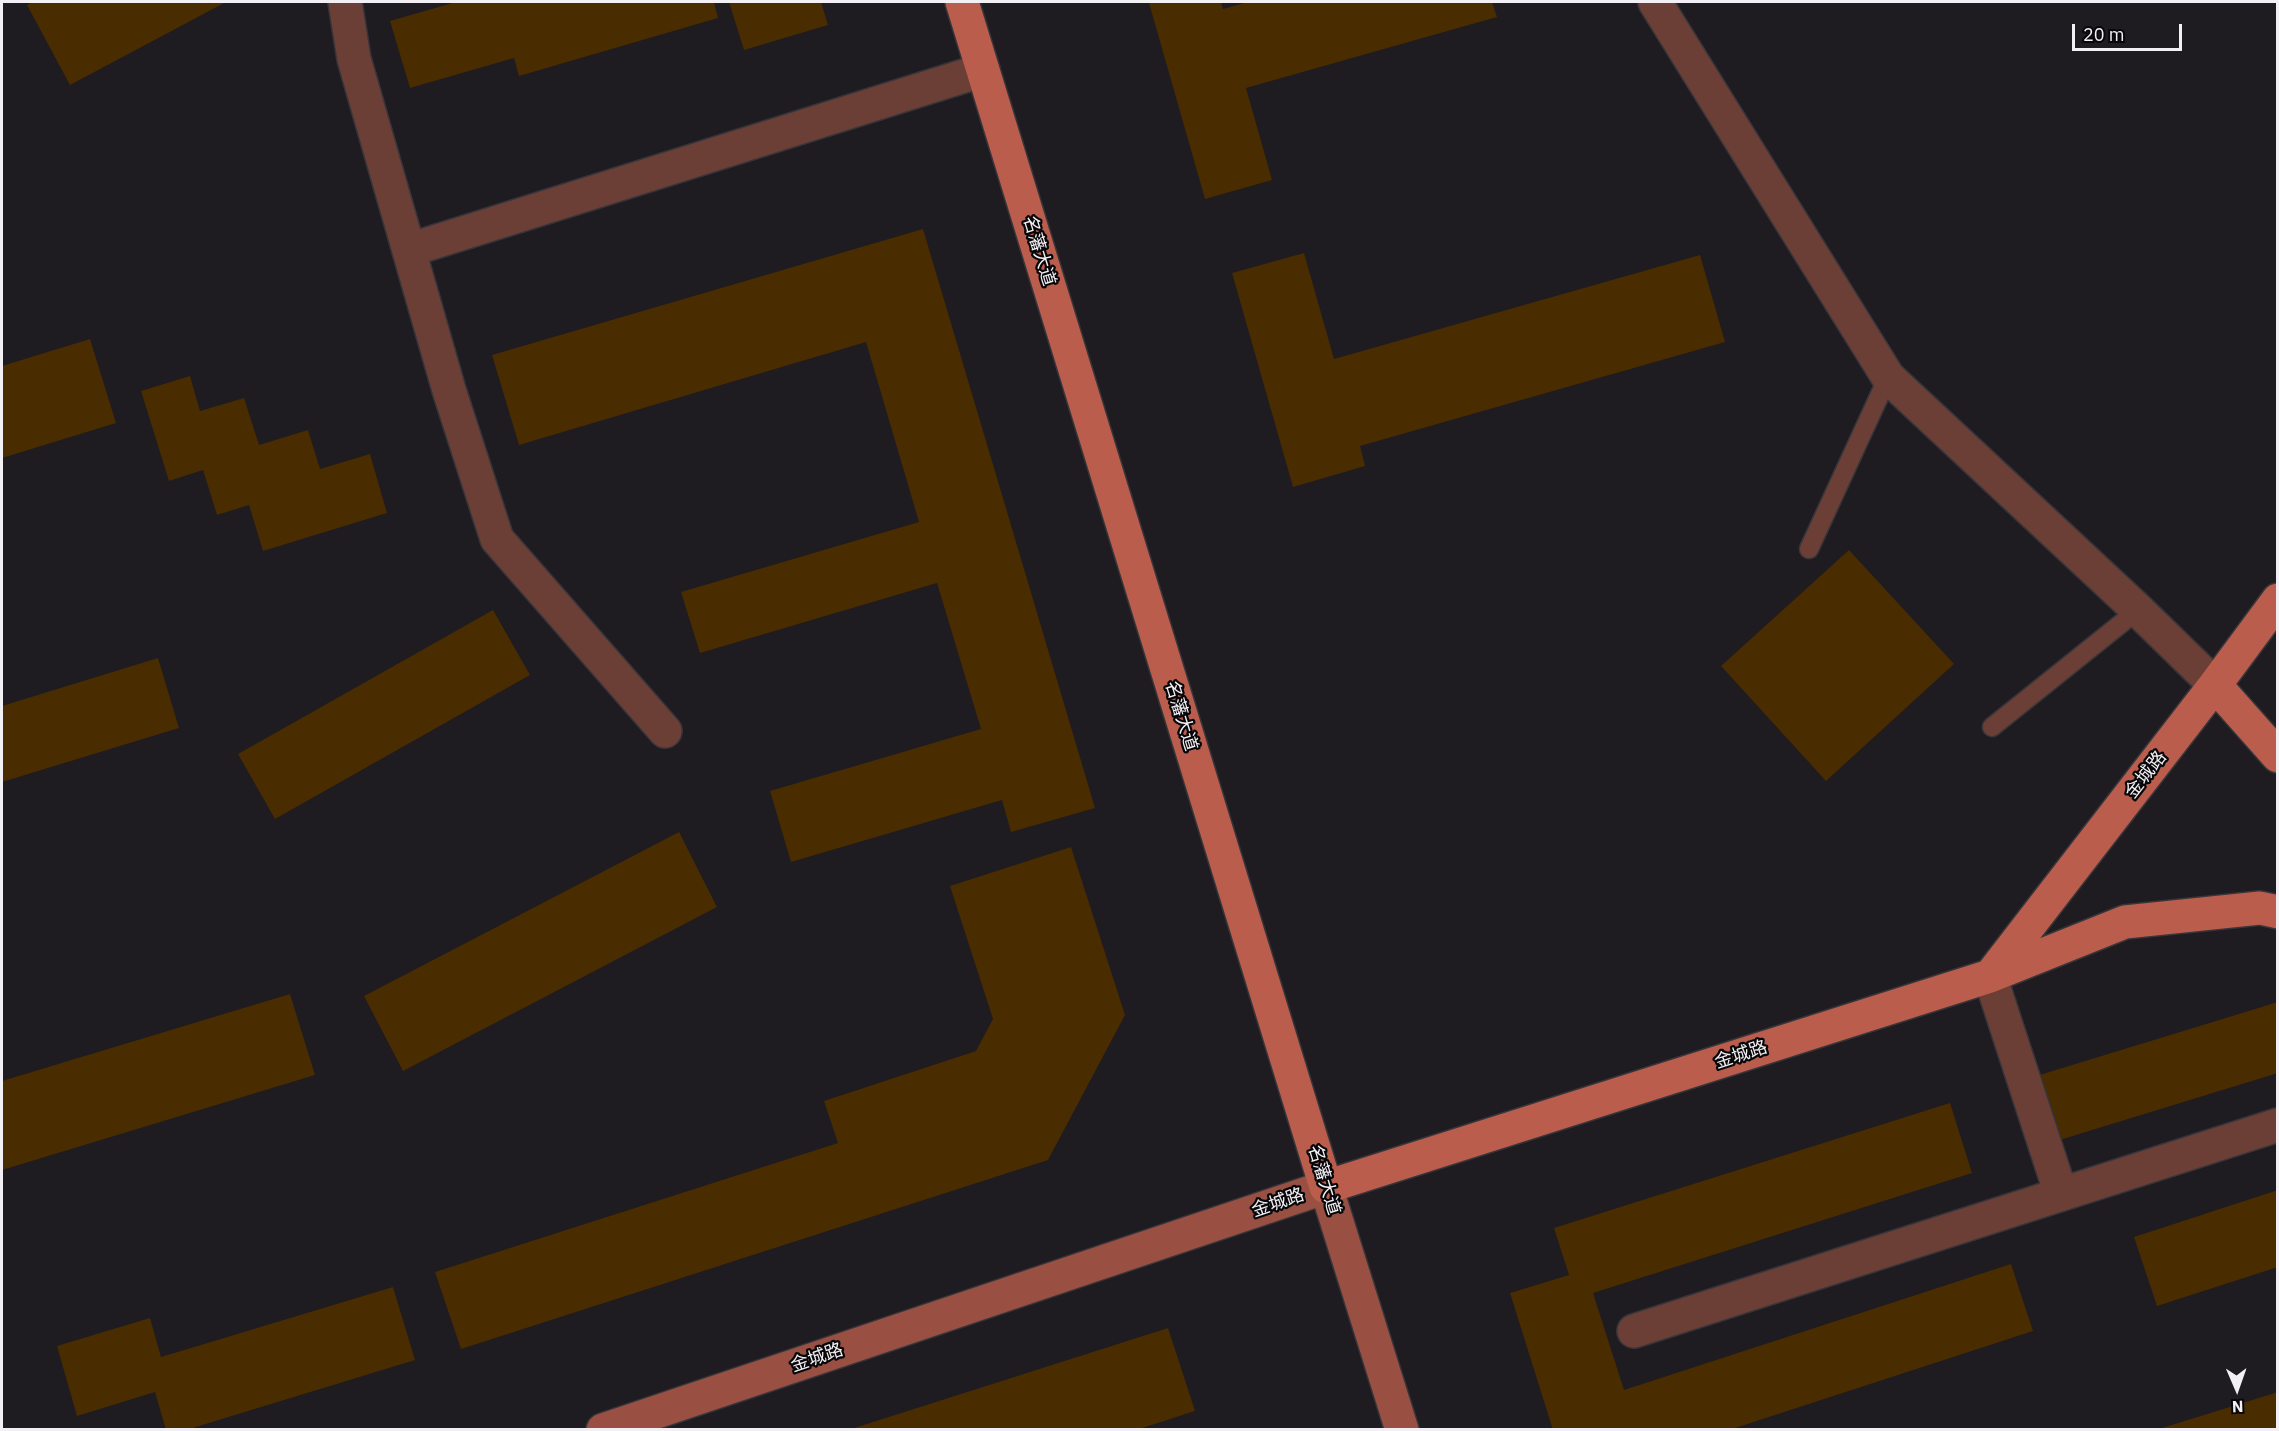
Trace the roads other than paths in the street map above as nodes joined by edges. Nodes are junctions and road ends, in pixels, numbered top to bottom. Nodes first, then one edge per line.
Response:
1 (345, 2) edge
2 (962, 2) edge
3 (1655, 2) edge
4 (983, 70) junction
5 (409, 250) junction
6 (1888, 377) junction
7 (1809, 549) dead end
8 (2277, 600) edge
9 (2138, 610) junction
10 (2215, 685) junction
11 (1992, 727) dead end
12 (665, 731) dead end
13 (2277, 756) edge
14 (2277, 912) edge
15 (1990, 976) junction
16 (2277, 1125) edge
17 (1326, 1187) junction
18 (2061, 1194) junction
19 (1634, 1331) dead end
20 (603, 1430) edge
21 (1402, 1430) edge

1 - 5 street
2 - 4 main road, 名藩大道
3 - 6 street
4 - 5 street
4 - 17 main road, 名藩大道
5 - 12 street
6 - 7 lane
6 - 9 street
8 - 10 main road, 金城路
9 - 10 street
9 - 11 lane
10 - 13 main road
10 - 15 main road, 金城路
14 - 15 main road, 金城路
15 - 17 main road, 金城路
15 - 18 street
16 - 18 street
17 - 20 main road, 金城路
17 - 21 main road, 名藩大道
18 - 19 street

